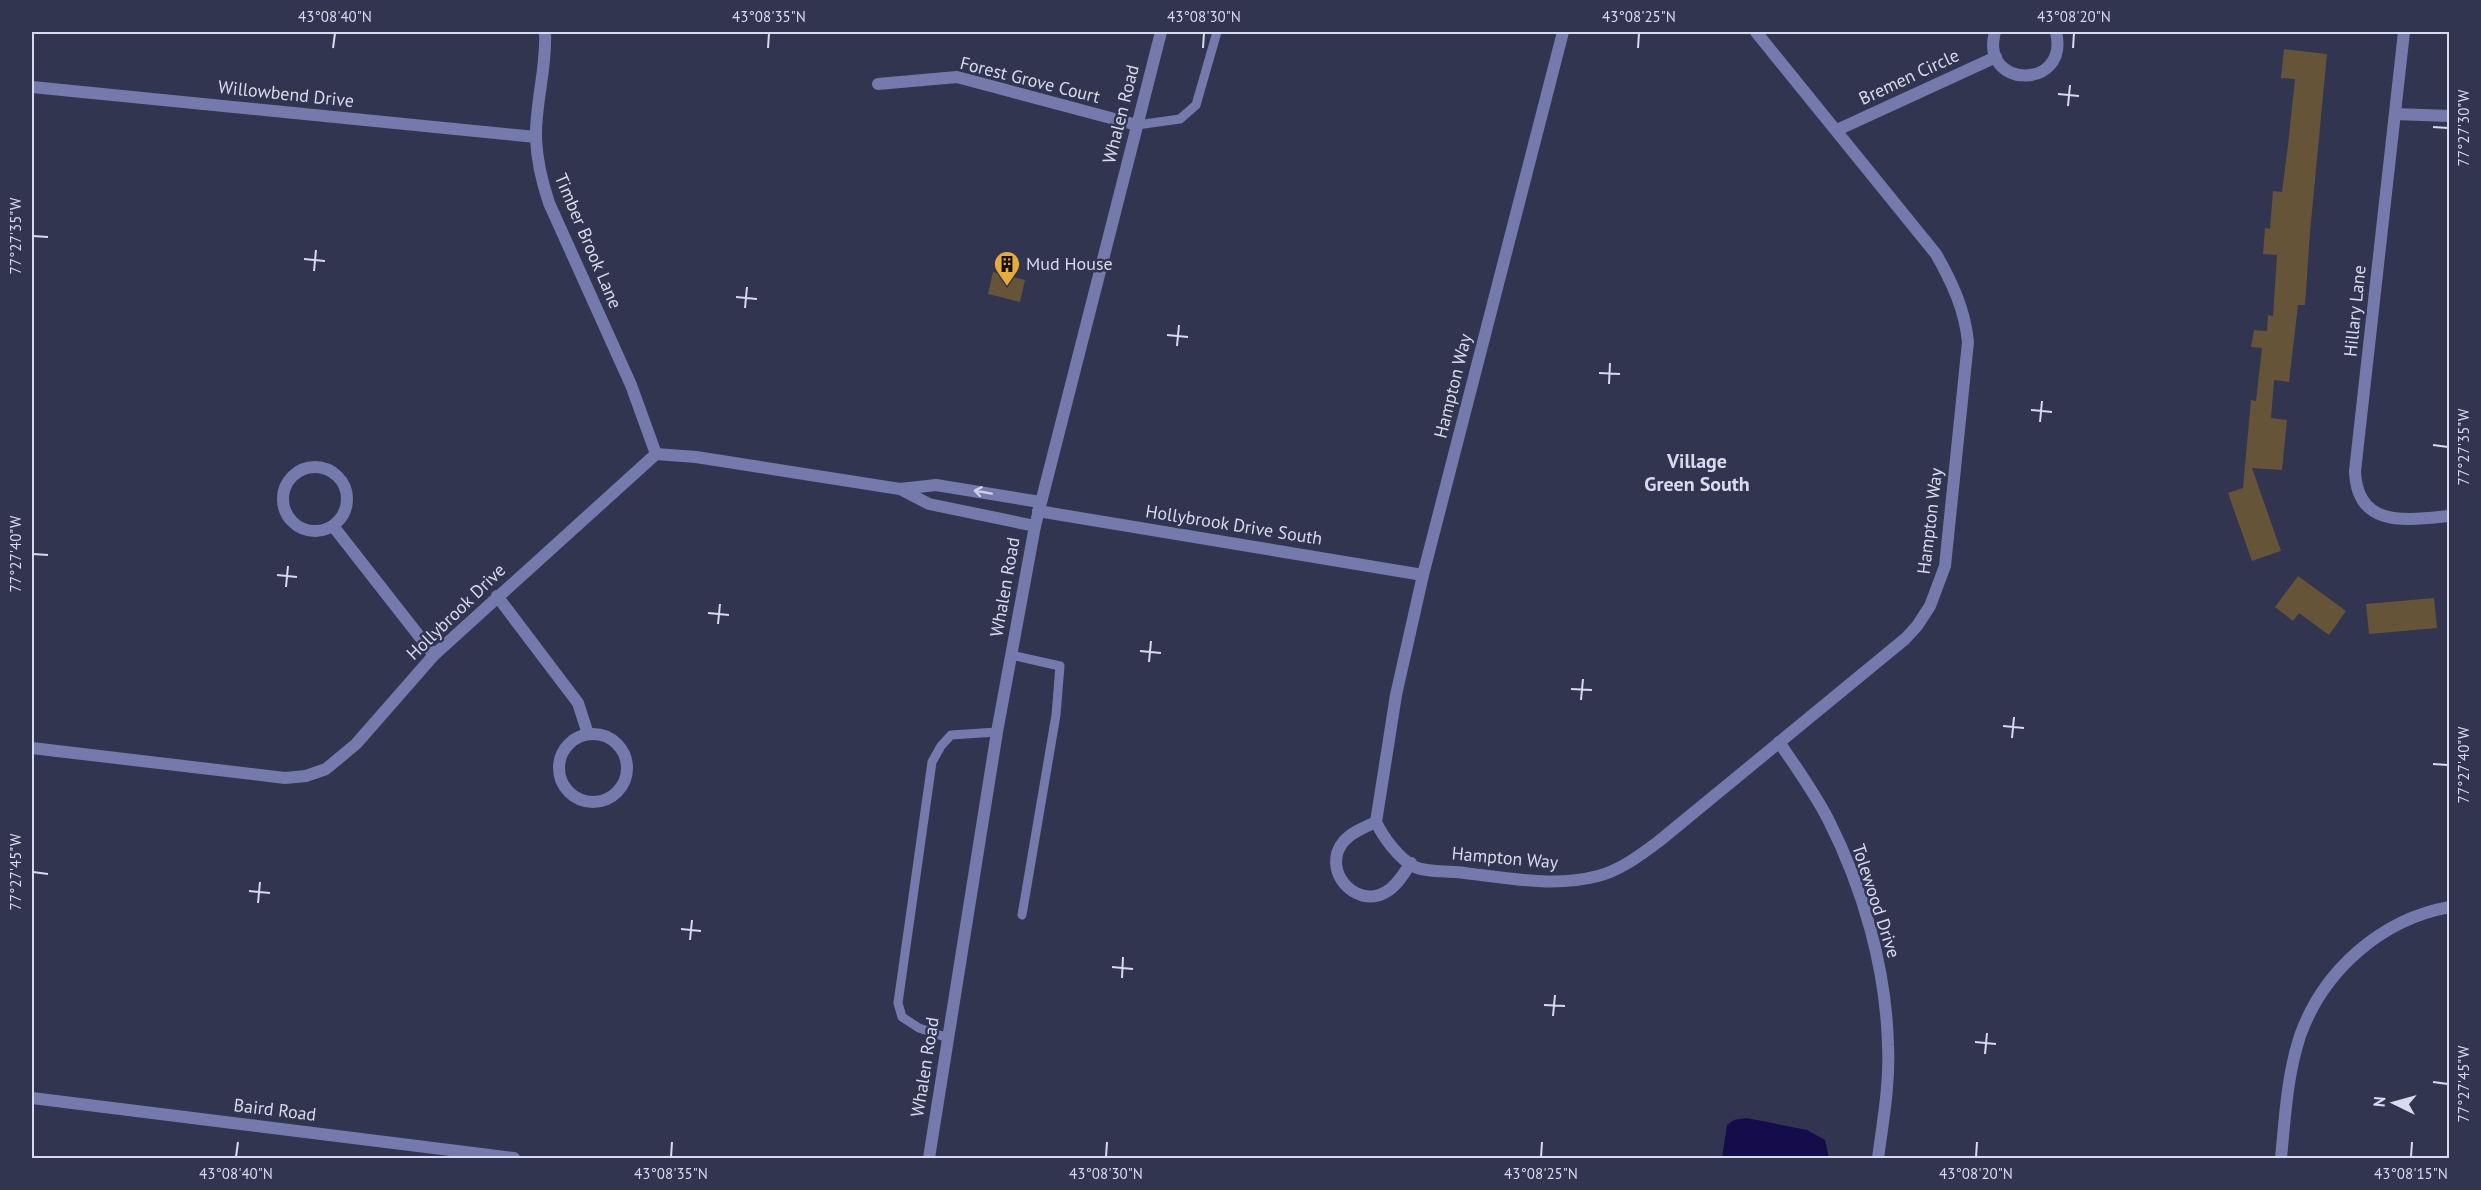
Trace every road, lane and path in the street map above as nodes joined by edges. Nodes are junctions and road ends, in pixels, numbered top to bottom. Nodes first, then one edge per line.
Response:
1 (545, 32) edge
2 (1161, 32) edge
3 (1217, 32) edge
4 (1563, 32) edge
5 (1756, 32) edge
6 (1995, 32) edge
7 (2056, 32) edge
8 (2404, 32) edge
9 (1996, 57) junction
10 (878, 84) dead end
11 (32, 87) edge
12 (2395, 114) junction
13 (2450, 116) edge
14 (1137, 125) junction
15 (1837, 130) junction
16 (536, 137) junction
17 (656, 454) junction
18 (900, 489) junction
19 (1039, 506) junction
20 (2450, 516) edge
21 (333, 526) junction
22 (1035, 526) junction
23 (1423, 575) junction
24 (497, 596) junction
25 (434, 655) junction
26 (1011, 655) junction
27 (997, 732) junction
28 (588, 734) junction
29 (1779, 742) junction
30 (32, 748) edge
31 (1376, 822) junction
32 (1411, 863) junction
33 (2450, 907) edge
34 (1022, 915) dead end
35 (948, 1038) junction
36 (32, 1098) edge
37 (514, 1158) edge
38 (929, 1158) edge
39 (1878, 1158) edge
40 (2281, 1158) edge

1 - 16 street, Timber Brook Lane
2 - 14 street, Whalen Road
3 - 14 lane
4 - 23 street, Hampton Way
5 - 15 street, Hampton Way
6 - 9 street
7 - 9 street
8 - 12 street, Hillary Lane
9 - 15 street, Bremen Circle
10 - 14 street, Forest Grove Court
11 - 16 street, Willowbend Drive
12 - 13 street
12 - 20 street, Hillary Lane
14 - 19 street, Whalen Road
15 - 29 street, Hampton Way
16 - 17 street, Timber Brook Lane
17 - 18 street
17 - 24 street, Hollybrook Drive
19 -> 18 street
18 - 22 street
19 - 22 street, Whalen Road
19 - 23 street, Hollybrook Drive South
21 - 21 street
21 - 25 street
22 - 26 street, Whalen Road
23 - 31 street, Hampton Way
24 - 25 street, Hollybrook Drive
24 - 28 street
25 - 30 street, Hollybrook Drive
26 - 27 street, Whalen Road
26 - 34 lane
27 - 35 street, Whalen Road
27 - 35 lane
28 - 28 street
29 - 32 street, Hampton Way
29 - 39 street, Tolewood Drive
31 - 32 street, Hampton Way
31 - 32 street
33 - 40 street
35 - 38 street, Whalen Road
36 - 37 street, Baird Road

